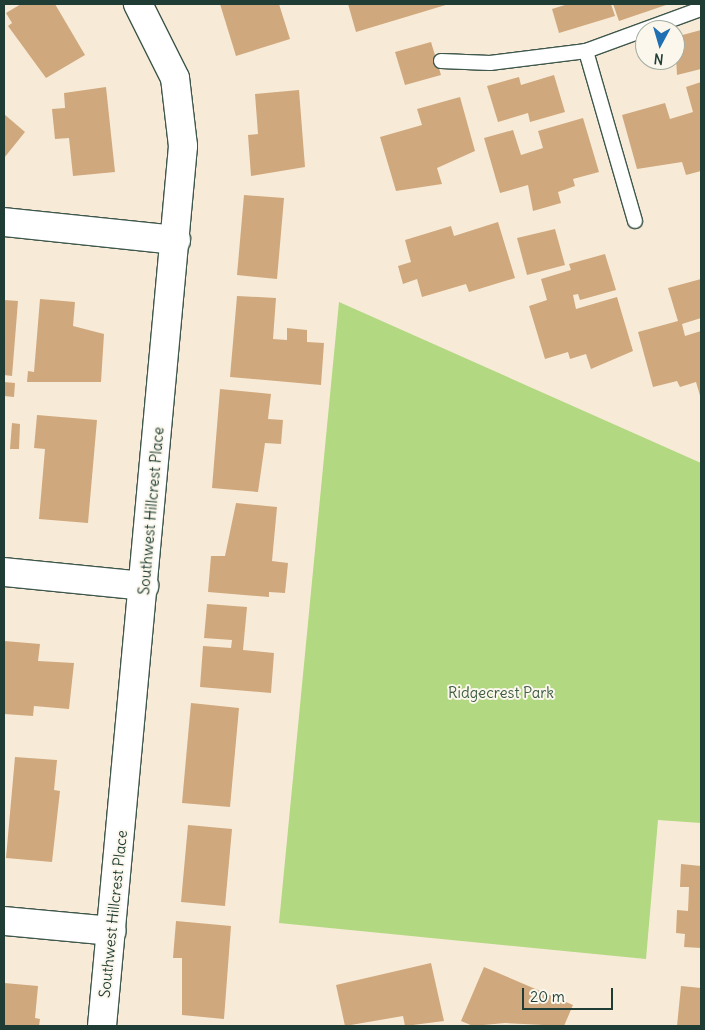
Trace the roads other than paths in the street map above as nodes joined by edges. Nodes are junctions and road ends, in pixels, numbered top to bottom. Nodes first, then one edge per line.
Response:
1 (138, 4) edge
2 (701, 9) edge
3 (586, 51) junction
4 (441, 61) dead end
5 (635, 221) dead end
6 (4, 222) edge
7 (176, 240) junction
8 (4, 572) edge
9 (144, 586) junction
10 (4, 921) edge
11 (112, 931) junction
12 (102, 1026) edge

1 - 7 street, Southwest Hillcrest Place
2 - 3 lane
3 - 4 lane
3 - 5 lane
6 - 7 street
7 - 9 street, Southwest Hillcrest Place
8 - 9 street
9 - 11 street, Southwest Hillcrest Place
10 - 11 street
11 - 12 street, Southwest Hillcrest Place

